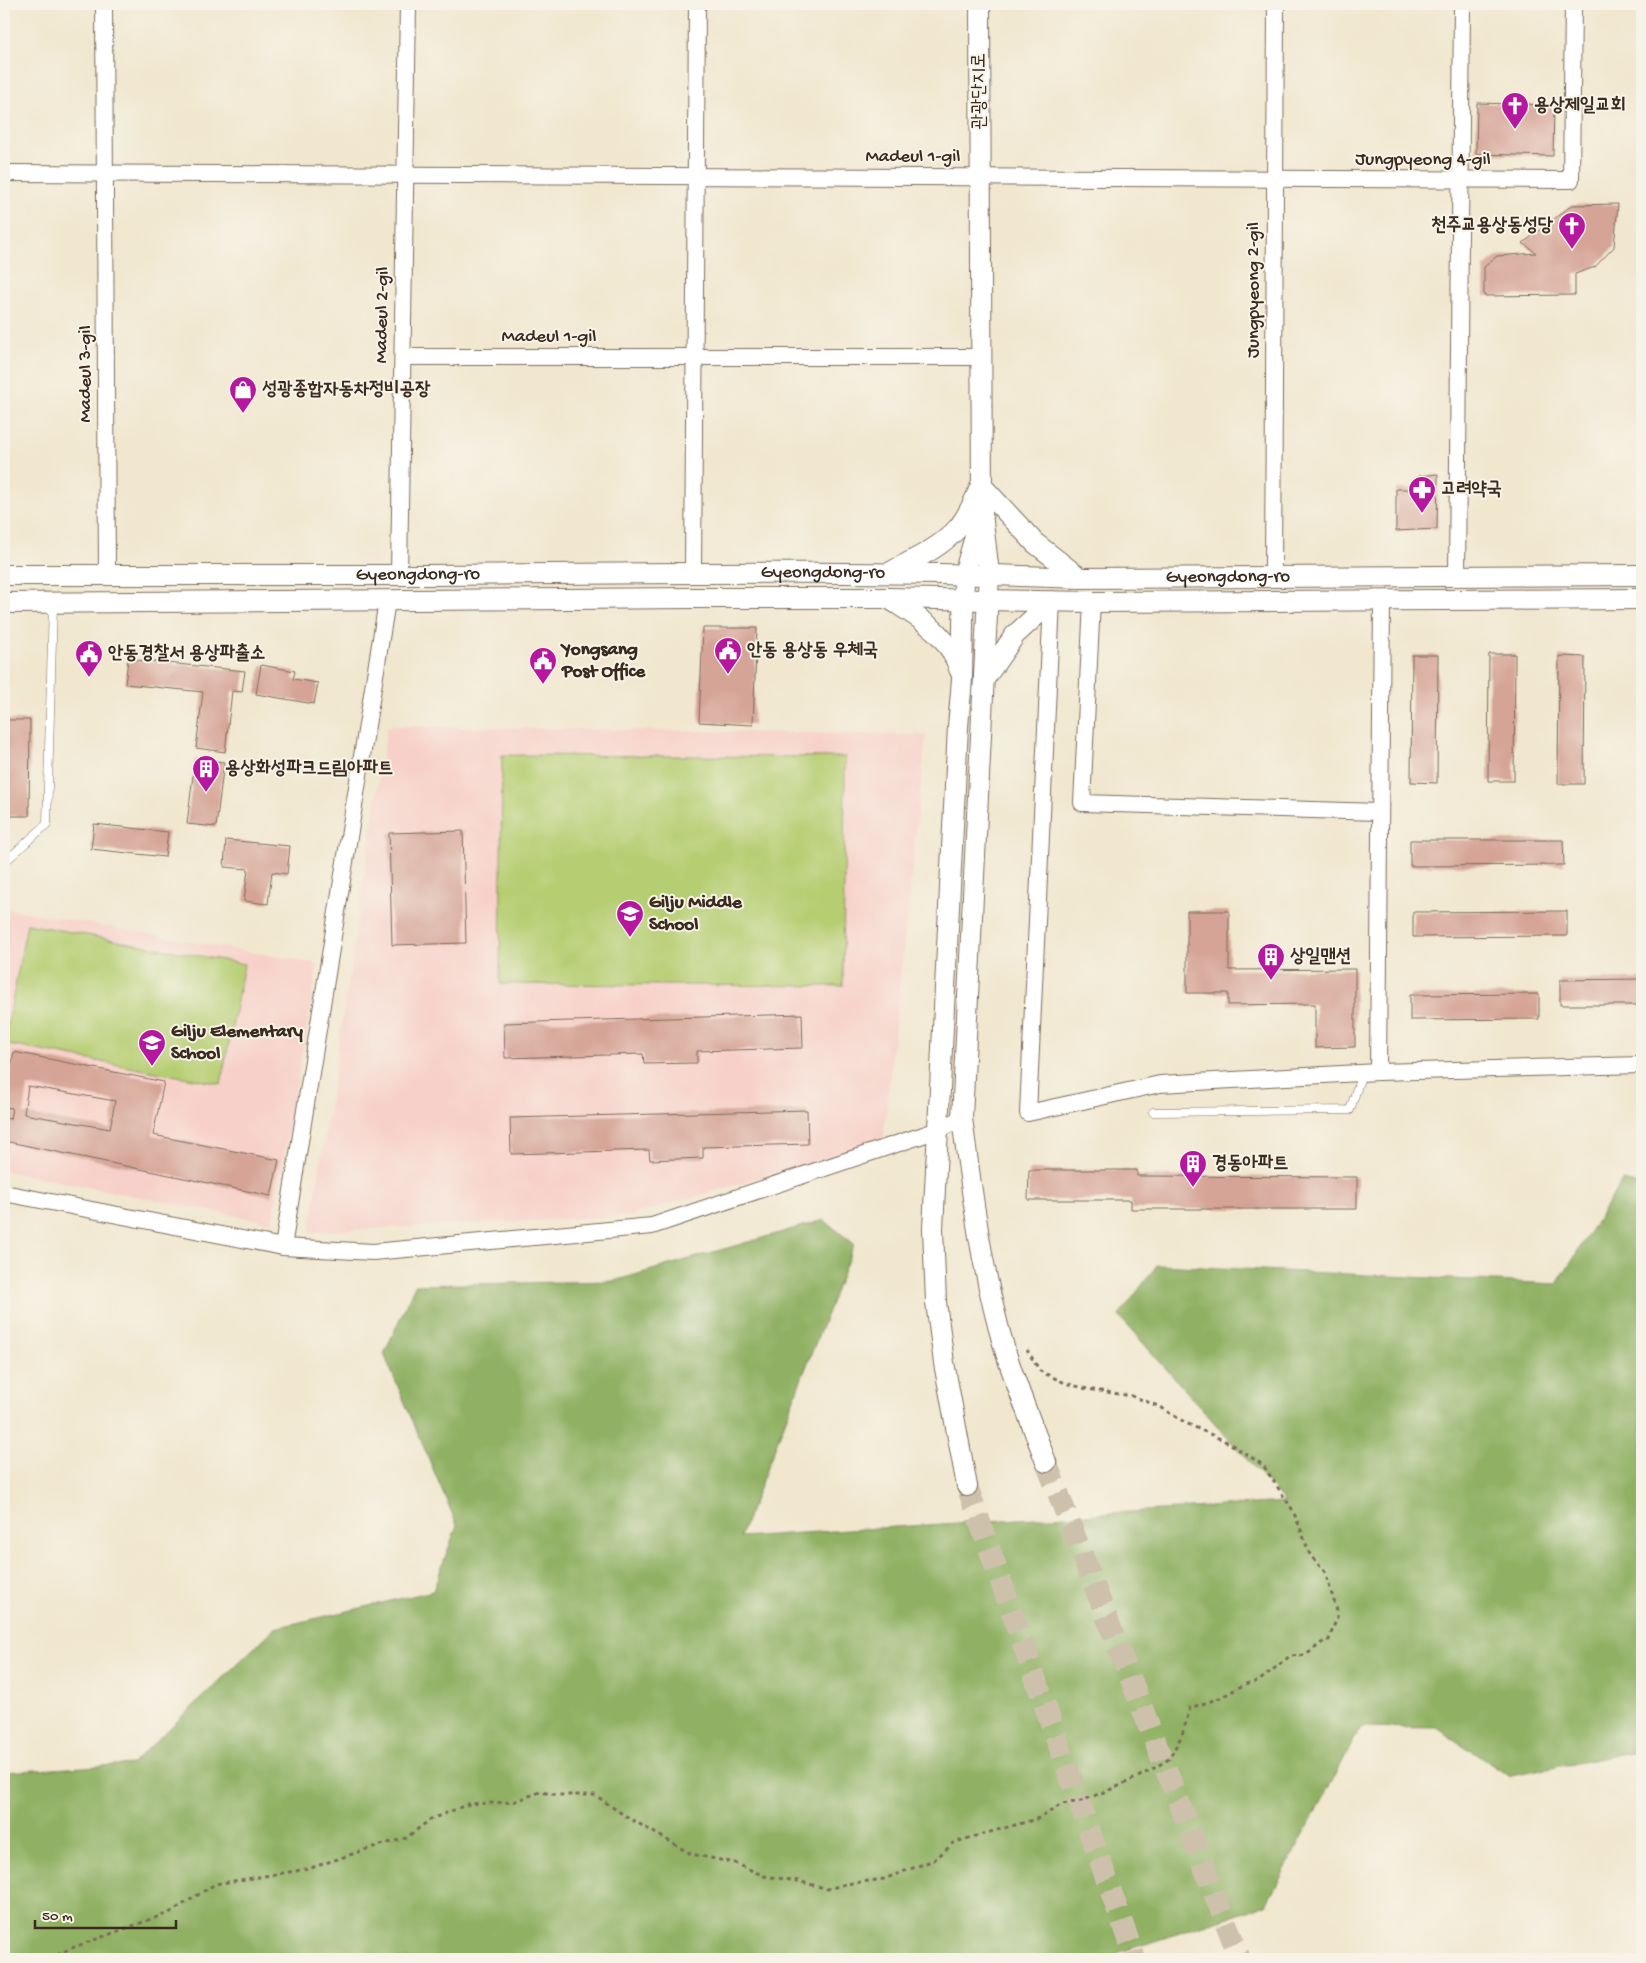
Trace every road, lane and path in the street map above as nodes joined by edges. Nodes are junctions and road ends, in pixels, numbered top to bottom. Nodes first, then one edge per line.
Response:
1 (104, 4) edge
2 (408, 4) edge
3 (697, 4) edge
4 (980, 4) edge
5 (1276, 4) edge
6 (1462, 4) edge
7 (1573, 4) edge
8 (4, 173) edge
9 (105, 173) junction
10 (406, 175) junction
11 (696, 176) junction
12 (980, 177) junction
13 (1275, 179) junction
14 (1459, 180) junction
15 (403, 357) junction
16 (694, 357) junction
17 (981, 357) junction
18 (982, 485) junction
19 (982, 513) junction
20 (693, 572) junction
21 (887, 574) junction
22 (964, 574) junction
23 (989, 574) junction
24 (4, 575) edge
25 (107, 575) junction
26 (399, 575) junction
27 (1642, 575) edge
28 (1273, 577) junction
29 (1457, 577) junction
30 (1080, 578) junction
31 (888, 598) junction
32 (1642, 599) edge
33 (964, 600) junction
34 (988, 600) junction
35 (1382, 600) junction
36 (387, 601) junction
37 (1052, 601) junction
38 (1092, 602) junction
39 (4, 603) edge
40 (53, 603) junction
41 (985, 678) junction
42 (962, 679) junction
43 (1379, 812) junction
44 (4, 854) edge
45 (1642, 1065) edge
46 (1370, 1073) junction
47 (1153, 1112) dead end
48 (962, 1118) junction
49 (938, 1130) junction
50 (4, 1193) edge
51 (283, 1247) junction
52 (1026, 1349) dead end
53 (1046, 1462) tunnel mouth
54 (967, 1486) tunnel mouth
55 (50, 1959) edge

1 - 9 street, Madeul 3-gil
2 - 10 street, Madeul 2-gil
3 - 11 street
4 - 12 street, 관광단지로
5 - 13 street, Jungpyeong 2-gil
6 - 14 street
7 - 14 street, Jungpyeong 4-gil
8 - 9 street
9 - 10 street
9 - 25 street, Madeul 3-gil
10 - 11 street, Madeul 1-gil
10 - 15 street, Madeul 2-gil
11 - 12 street, Madeul 1-gil
11 - 16 street
12 - 13 street, Madeul 1-gil
12 - 17 street, 관광단지로
13 - 14 street, Jungpyeong 4-gil
13 - 28 street, Jungpyeong 2-gil
14 - 29 street
15 - 16 street, Madeul 1-gil
15 - 26 street, Madeul 2-gil
16 - 17 street, Madeul 1-gil
16 - 20 street
17 - 18 street, 관광단지로
18 - 19 street, 관광단지로
18 - 21 street
18 - 30 street
19 - 22 street
19 - 23 street
20 - 21 street, Gyeongdong-ro
20 - 26 street, Gyeongdong-ro
21 - 22 street, Gyeongdong-ro
22 - 23 street, Gyeongdong-ro
22 - 33 street
23 - 30 street, Gyeongdong-ro
23 - 34 street
24 - 25 street, Gyeongdong-ro
25 - 26 street, Gyeongdong-ro
27 - 29 street, Gyeongdong-ro
28 - 29 street, Gyeongdong-ro
28 - 30 street, Gyeongdong-ro
31 - 33 street, Gyeongdong-ro
31 - 36 street, Gyeongdong-ro
31 - 42 street
32 - 35 street, Gyeongdong-ro
33 - 34 street, Gyeongdong-ro
33 - 42 street
34 - 37 street, Gyeongdong-ro
34 - 41 street
35 - 38 street, Gyeongdong-ro
35 - 43 street
36 - 40 street, Gyeongdong-ro
36 - 51 street
37 - 38 street, Gyeongdong-ro
37 - 41 street
37 - 46 street
38 - 43 street
39 - 40 street, Gyeongdong-ro
40 - 44 lane
41 - 48 street
42 - 49 street
43 - 46 street
45 - 46 street
46 - 47 lane
48 - 49 street
48 - 53 street
49 - 51 street
49 - 54 street
50 - 51 street
52 - 55 path

